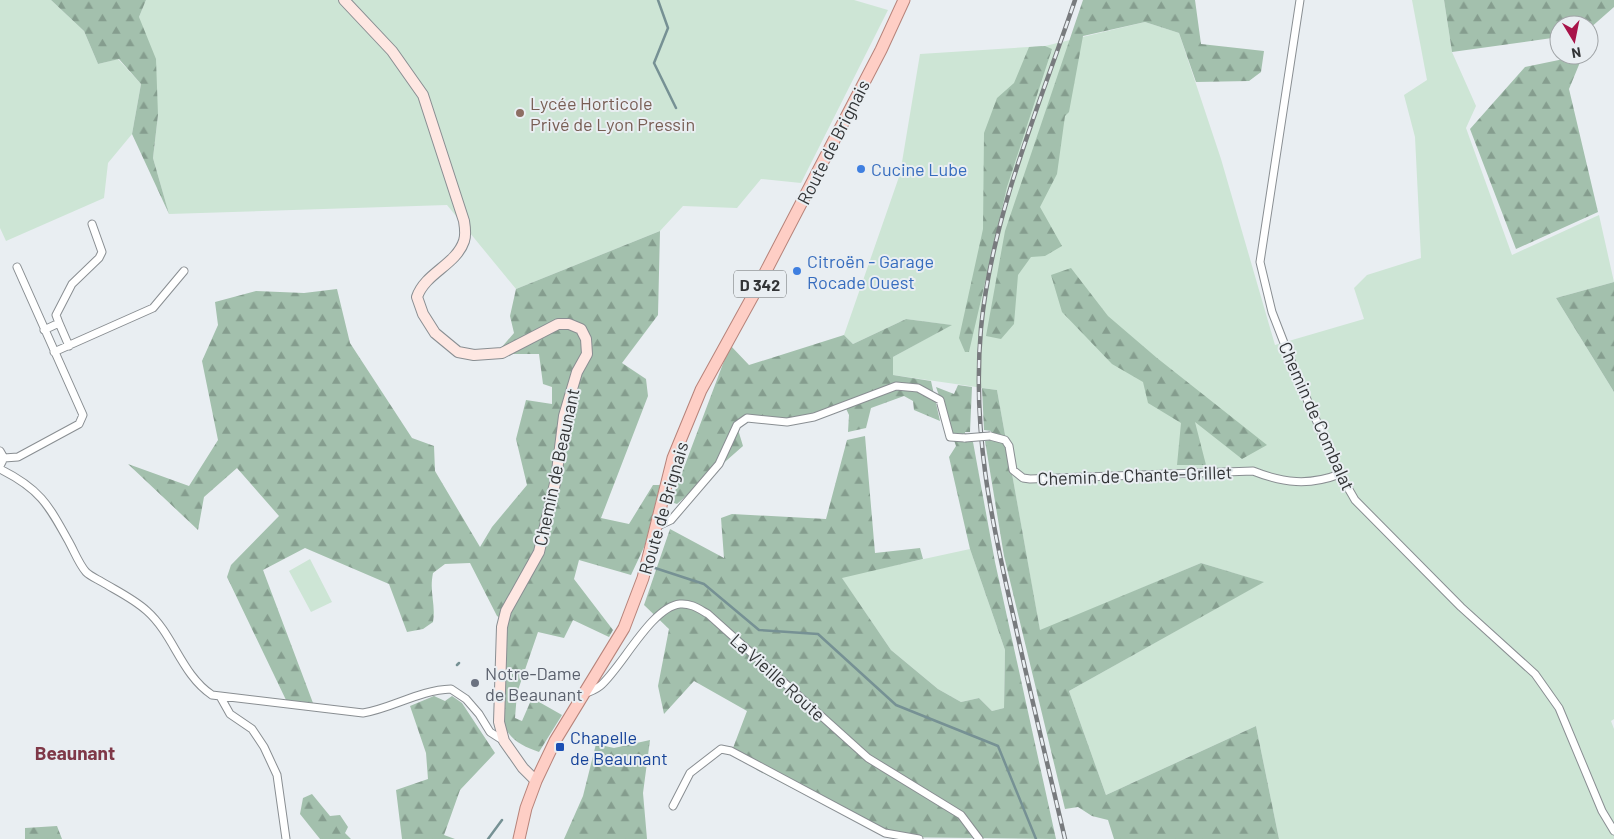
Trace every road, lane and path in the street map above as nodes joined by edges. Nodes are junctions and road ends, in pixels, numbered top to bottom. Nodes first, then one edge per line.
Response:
1 (344, 0) edge
2 (904, 0) edge
3 (1300, 0) edge
4 (92, 224) dead end
5 (17, 267) dead end
6 (184, 271) dead end
7 (59, 323) junction
8 (44, 330) junction
9 (68, 346) junction
10 (54, 352) junction
11 (2, 454) edge
12 (0, 467) edge
13 (1340, 474) junction
14 (658, 526) junction
15 (583, 694) junction
16 (221, 698) junction
17 (504, 741) junction
18 (536, 781) junction
19 (673, 806) dead end
20 (1614, 831) edge
21 (286, 839) edge
22 (519, 839) edge
23 (919, 839) edge
24 (979, 839) edge

1 - 17 street, Chemin de Beaunant
2 - 14 main road, Route de Brignais / D 342
3 - 13 street, Chemin de Combalat
4 - 7 street
5 - 8 street
6 - 9 street
7 - 8 street
7 - 9 street
8 - 10 street
9 - 10 street
10 - 11 street
11 - 12 street
12 - 16 street
13 - 14 street, Chemin de Chante-Grillet, bridge
13 - 20 street, Chemin de Combalat
14 - 15 main road, Route de Brignais / D 342
15 - 18 main road, D 342
15 - 24 street, La Vieille Route
16 - 17 street
16 - 21 street
17 - 18 street, Chemin de Beaunant
18 - 22 main road, D 342
19 - 23 street

